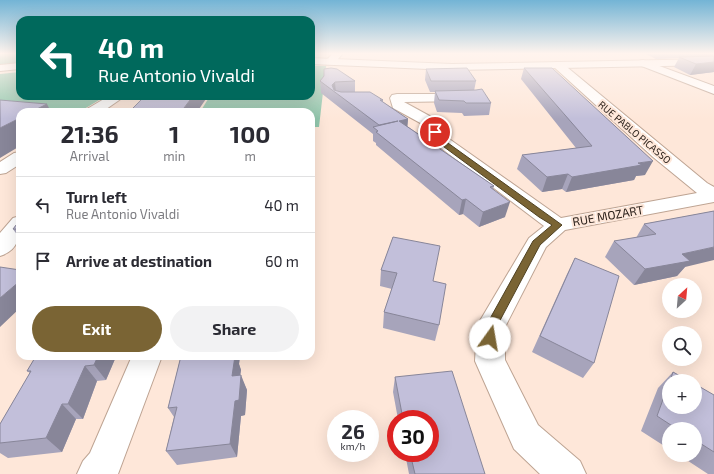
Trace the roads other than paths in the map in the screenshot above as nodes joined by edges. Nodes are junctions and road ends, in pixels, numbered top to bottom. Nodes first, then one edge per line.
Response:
1 (570, 75) edge
2 (675, 75) edge
3 (714, 90) edge
4 (474, 97) edge
5 (112, 100) edge
6 (98, 108) edge
7 (16, 160) edge
8 (0, 169) edge
9 (714, 196) edge
10 (558, 225) junction
11 (16, 228) edge
12 (0, 248) edge
13 (145, 360) edge
14 (96, 474) edge
15 (567, 474) edge

1 - 9 street, RUE PABLO PICASSO
2 - 3 street
4 - 10 street
5 - 6 street
7 - 8 street
9 - 10 street, RUE MOZART
10 - 15 street, RUE MOZART
11 - 12 street
13 - 14 street

